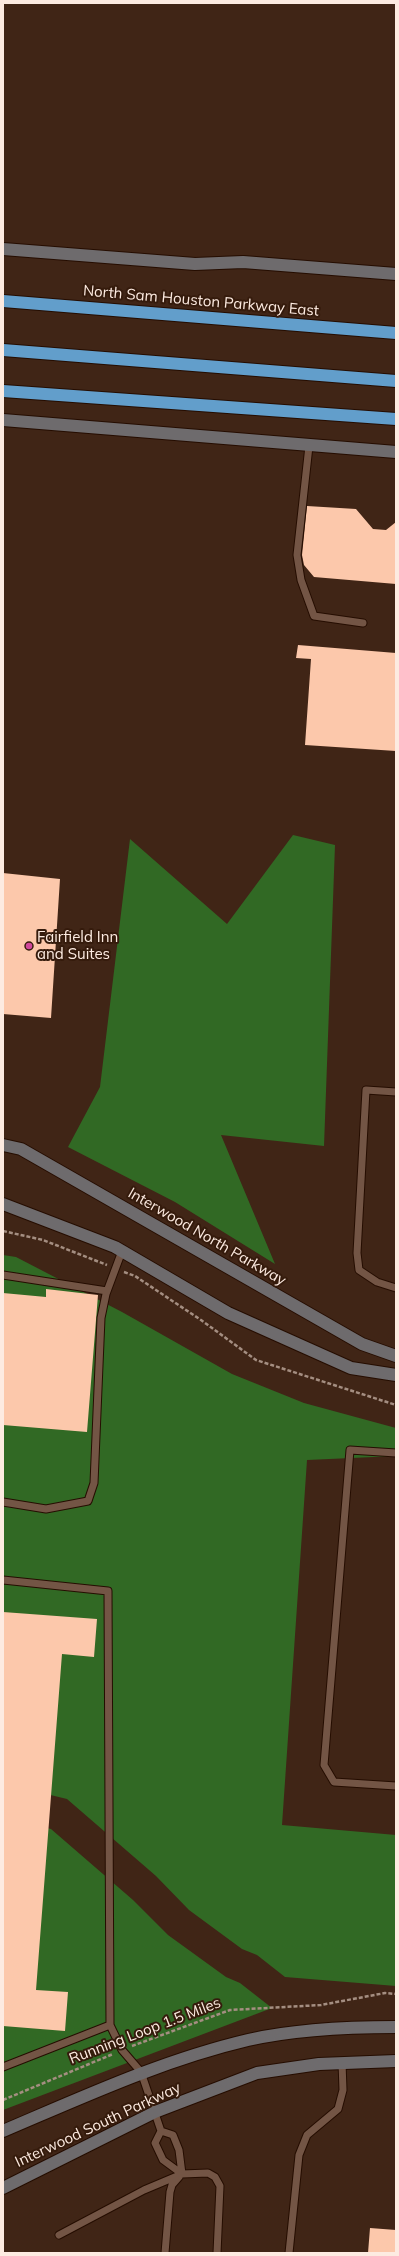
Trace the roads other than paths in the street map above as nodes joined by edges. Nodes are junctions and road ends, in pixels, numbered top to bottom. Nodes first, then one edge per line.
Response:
1 (3, 249) edge
2 (396, 274) edge
3 (3, 301) edge
4 (396, 333) edge
5 (3, 350) edge
6 (396, 381) edge
7 (3, 391) edge
8 (396, 419) edge
9 (3, 420) edge
10 (309, 446) junction
11 (396, 452) edge
12 (363, 623) dead end
13 (396, 1092) edge
14 (3, 1145) edge
15 (3, 1204) edge
16 (122, 1251) junction
17 (3, 1275) edge
18 (396, 1288) edge
19 (107, 1290) junction
20 (396, 1356) edge
21 (396, 1375) edge
22 (396, 1453) edge
23 (3, 1502) edge
24 (3, 1580) edge
25 (396, 1786) edge
26 (110, 2025) junction
27 (396, 2027) edge
28 (396, 2061) edge
29 (342, 2062) junction
30 (3, 2067) edge
31 (142, 2072) junction
32 (155, 2112) junction
33 (3, 2130) edge
34 (161, 2131) junction
35 (182, 2174) junction
36 (3, 2188) edge
37 (59, 2235) dead end
38 (165, 2253) edge
39 (217, 2253) edge
40 (289, 2253) edge

1 - 2 street
3 - 4 highway, North Sam Houston Parkway East
5 - 6 highway
7 - 8 highway
9 - 10 street
10 - 11 street
10 - 12 lane
13 - 18 lane
14 - 20 street, Interwood North Parkway
15 - 16 street
16 - 19 lane
16 - 21 street
17 - 19 lane
19 - 23 lane
22 - 25 lane
24 - 26 lane
26 - 30 lane
26 - 31 lane
27 - 31 street, Interwood South Parkway
28 - 29 street, Interwood South Parkway
29 - 32 street, Interwood South Parkway
29 - 40 lane
31 - 32 lane
31 - 33 street, Interwood South Parkway
32 - 34 lane
32 - 36 street, Interwood South Parkway
34 - 35 lane
34 - 35 lane
35 - 37 lane
35 - 38 lane
35 - 39 lane

